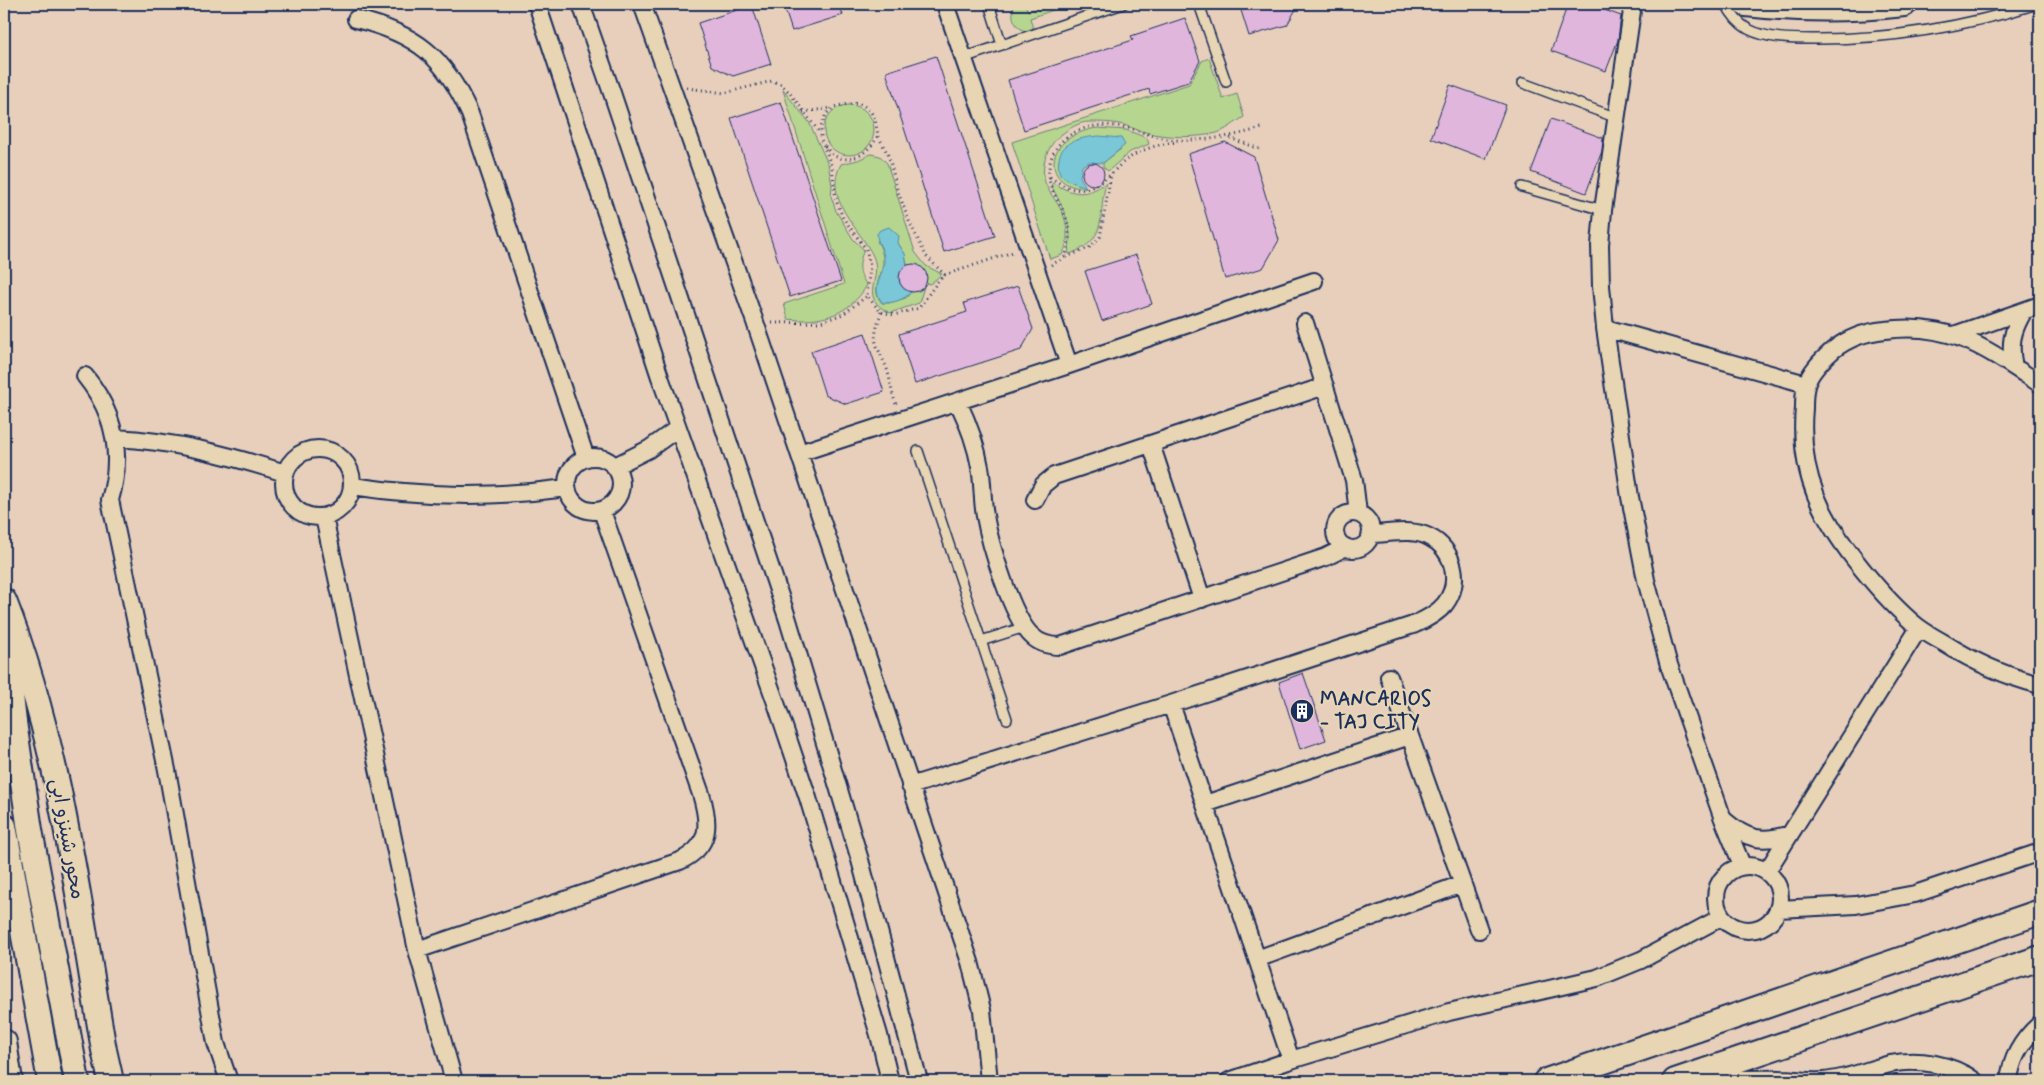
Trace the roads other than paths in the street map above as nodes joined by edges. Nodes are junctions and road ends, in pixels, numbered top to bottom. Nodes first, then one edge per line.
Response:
1 (537, 4) edge
2 (581, 4) edge
3 (642, 4) edge
4 (945, 4) edge
5 (988, 4) edge
6 (1123, 4) edge
7 (1199, 4) edge
8 (1633, 4) edge
9 (1726, 4) edge
10 (1746, 4) edge
11 (1904, 4) edge
12 (2037, 4) edge
13 (356, 19) dead end
14 (1002, 45) junction
15 (964, 58) junction
16 (1226, 82) dead end
17 (1523, 83) dead end
18 (1617, 118) junction
19 (1522, 187) dead end
20 (1603, 210) junction
21 (1314, 281) dead end
22 (2040, 305) edge
23 (2024, 311) junction
24 (1305, 323) dead end
25 (1605, 328) junction
26 (1954, 335) junction
27 (1069, 365) junction
28 (2014, 367) junction
29 (85, 376) dead end
30 (1806, 384) junction
31 (2040, 384) edge
32 (1325, 386) junction
33 (958, 402) junction
34 (678, 428) junction
35 (115, 438) junction
36 (1151, 444) junction
37 (918, 451) dead end
38 (800, 453) junction
39 (586, 458) junction
40 (615, 466) junction
41 (285, 473) junction
42 (352, 486) junction
43 (567, 488) junction
44 (1035, 500) dead end
45 (602, 511) junction
46 (1358, 513) junction
47 (324, 517) junction
48 (1372, 534) junction
49 (1346, 548) junction
50 (1202, 599) junction
51 (4, 601) edge
52 (1025, 627) junction
53 (1919, 628) junction
54 (4, 634) edge
55 (981, 641) junction
56 (1389, 677) dead end
57 (2040, 685) edge
58 (1171, 704) junction
59 (1007, 719) dead end
60 (1410, 736) junction
61 (910, 786) junction
62 (1205, 804) junction
63 (1723, 819) junction
64 (4, 826) edge
65 (1790, 834) junction
66 (2040, 852) edge
67 (1742, 865) junction
68 (1767, 871) junction
69 (1462, 884) junction
70 (1778, 909) junction
71 (2040, 912) edge
72 (1722, 917) junction
73 (1479, 930) dead end
74 (417, 950) junction
75 (2040, 958) edge
76 (1257, 959) junction
77 (2040, 1024) edge
78 (4, 1042) edge
79 (1291, 1060) junction
80 (10, 1081) edge
81 (50, 1081) edge
82 (77, 1081) edge
83 (111, 1081) edge
84 (229, 1081) edge
85 (454, 1081) edge
86 (890, 1081) edge
87 (919, 1081) edge
88 (988, 1081) edge
89 (1229, 1081) edge
90 (1546, 1081) edge
91 (1675, 1081) edge
92 (1975, 1081) edge
93 (2009, 1081) edge

1 - 34 street
2 - 87 street
3 - 38 street
4 - 15 street
5 - 14 lane
6 - 14 lane
7 - 16 lane
8 - 18 street
9 - 12 lane
10 - 11 main road
13 - 39 street
14 - 15 lane
15 - 27 street
17 - 18 lane
18 - 20 street
19 - 20 lane
20 - 25 street
21 - 27 street
22 - 23 street
23 - 26 street
23 - 28 street
24 - 32 street
25 - 30 street
25 - 63 street
26 - 28 street
26 - 30 street
27 - 33 street
28 - 31 street
29 - 35 street
30 - 53 street
32 - 36 street
32 - 46 street
33 - 38 street
33 - 52 street
34 - 40 street
34 - 86 street
35 - 41 street
35 - 84 street
36 - 44 street
36 - 50 street
37 - 55 lane
38 - 61 street
39 - 40 street
39 - 43 street
40 - 45 street
41 - 42 street
41 - 47 street
42 - 43 street
42 - 47 street
43 - 45 street
45 - 74 street
46 - 48 street
46 - 49 street
47 - 74 street
48 - 49 street
48 - 58 street
49 - 50 street
50 - 52 street
51 - 83 main road, محور شينزو ابى
52 - 55 lane
53 - 57 street
53 - 65 street
54 - 82 main road, محور شينزو ابى
55 - 59 lane
56 - 60 street
58 - 61 street
58 - 62 street
60 - 62 street
60 - 69 street
61 - 88 street
62 - 76 street
63 - 65 street
63 - 67 street
64 - 81 main road
65 - 68 street
66 - 70 street
67 - 68 street
67 - 72 street
68 - 70 street
69 - 73 street
69 - 76 street
70 - 72 street
71 - 90 main road
72 - 79 street
74 - 85 street
75 - 91 main road
76 - 79 street
77 - 93 street
78 - 80 main road
79 - 89 street
91 - 92 street

